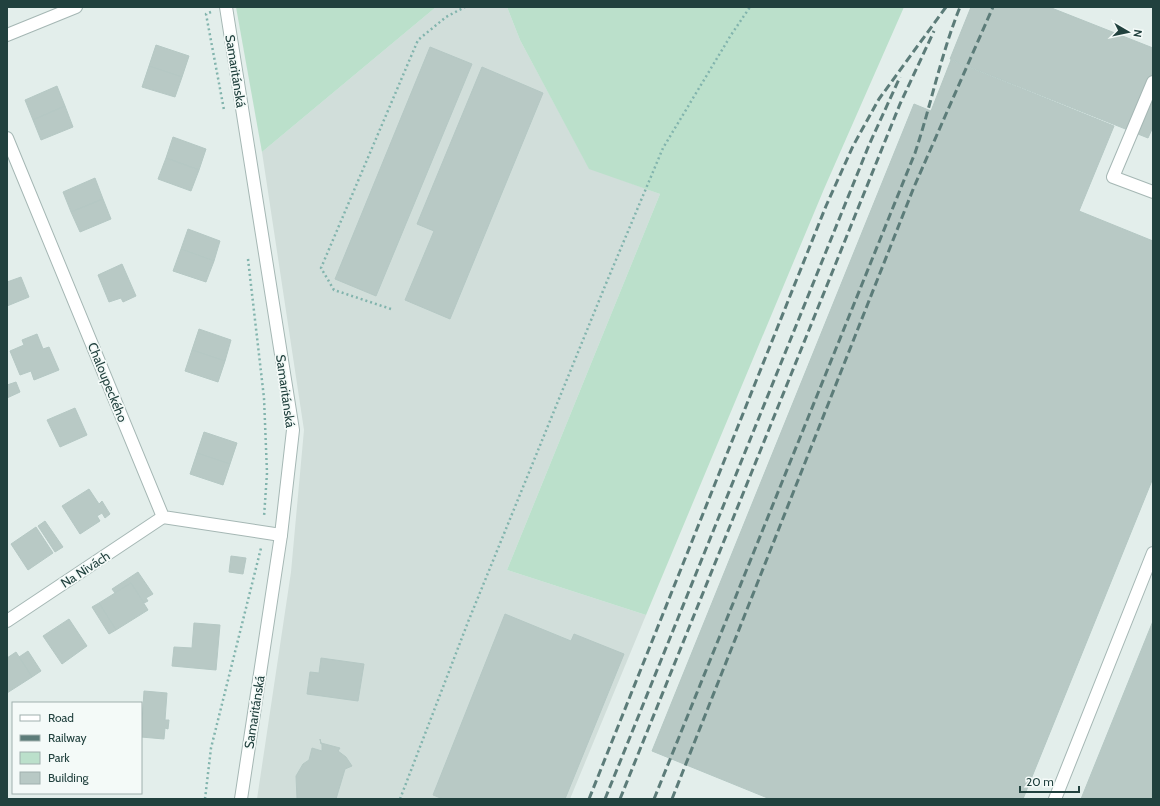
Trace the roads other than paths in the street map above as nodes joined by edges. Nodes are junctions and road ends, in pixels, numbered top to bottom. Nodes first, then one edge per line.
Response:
1 (76, 7) edge
2 (226, 7) edge
3 (7, 35) edge
4 (1153, 82) edge
5 (7, 138) edge
6 (1153, 192) edge
7 (163, 517) junction
8 (281, 535) junction
9 (1153, 553) edge
10 (7, 621) edge
11 (241, 799) edge
12 (1055, 799) edge

1 - 3 street
2 - 8 street, Samaritánská
4 - 6 street
5 - 7 street, Chaloupeckého
7 - 8 street
7 - 10 street, Na Nivách
8 - 11 street, Samaritánská
9 - 12 street

